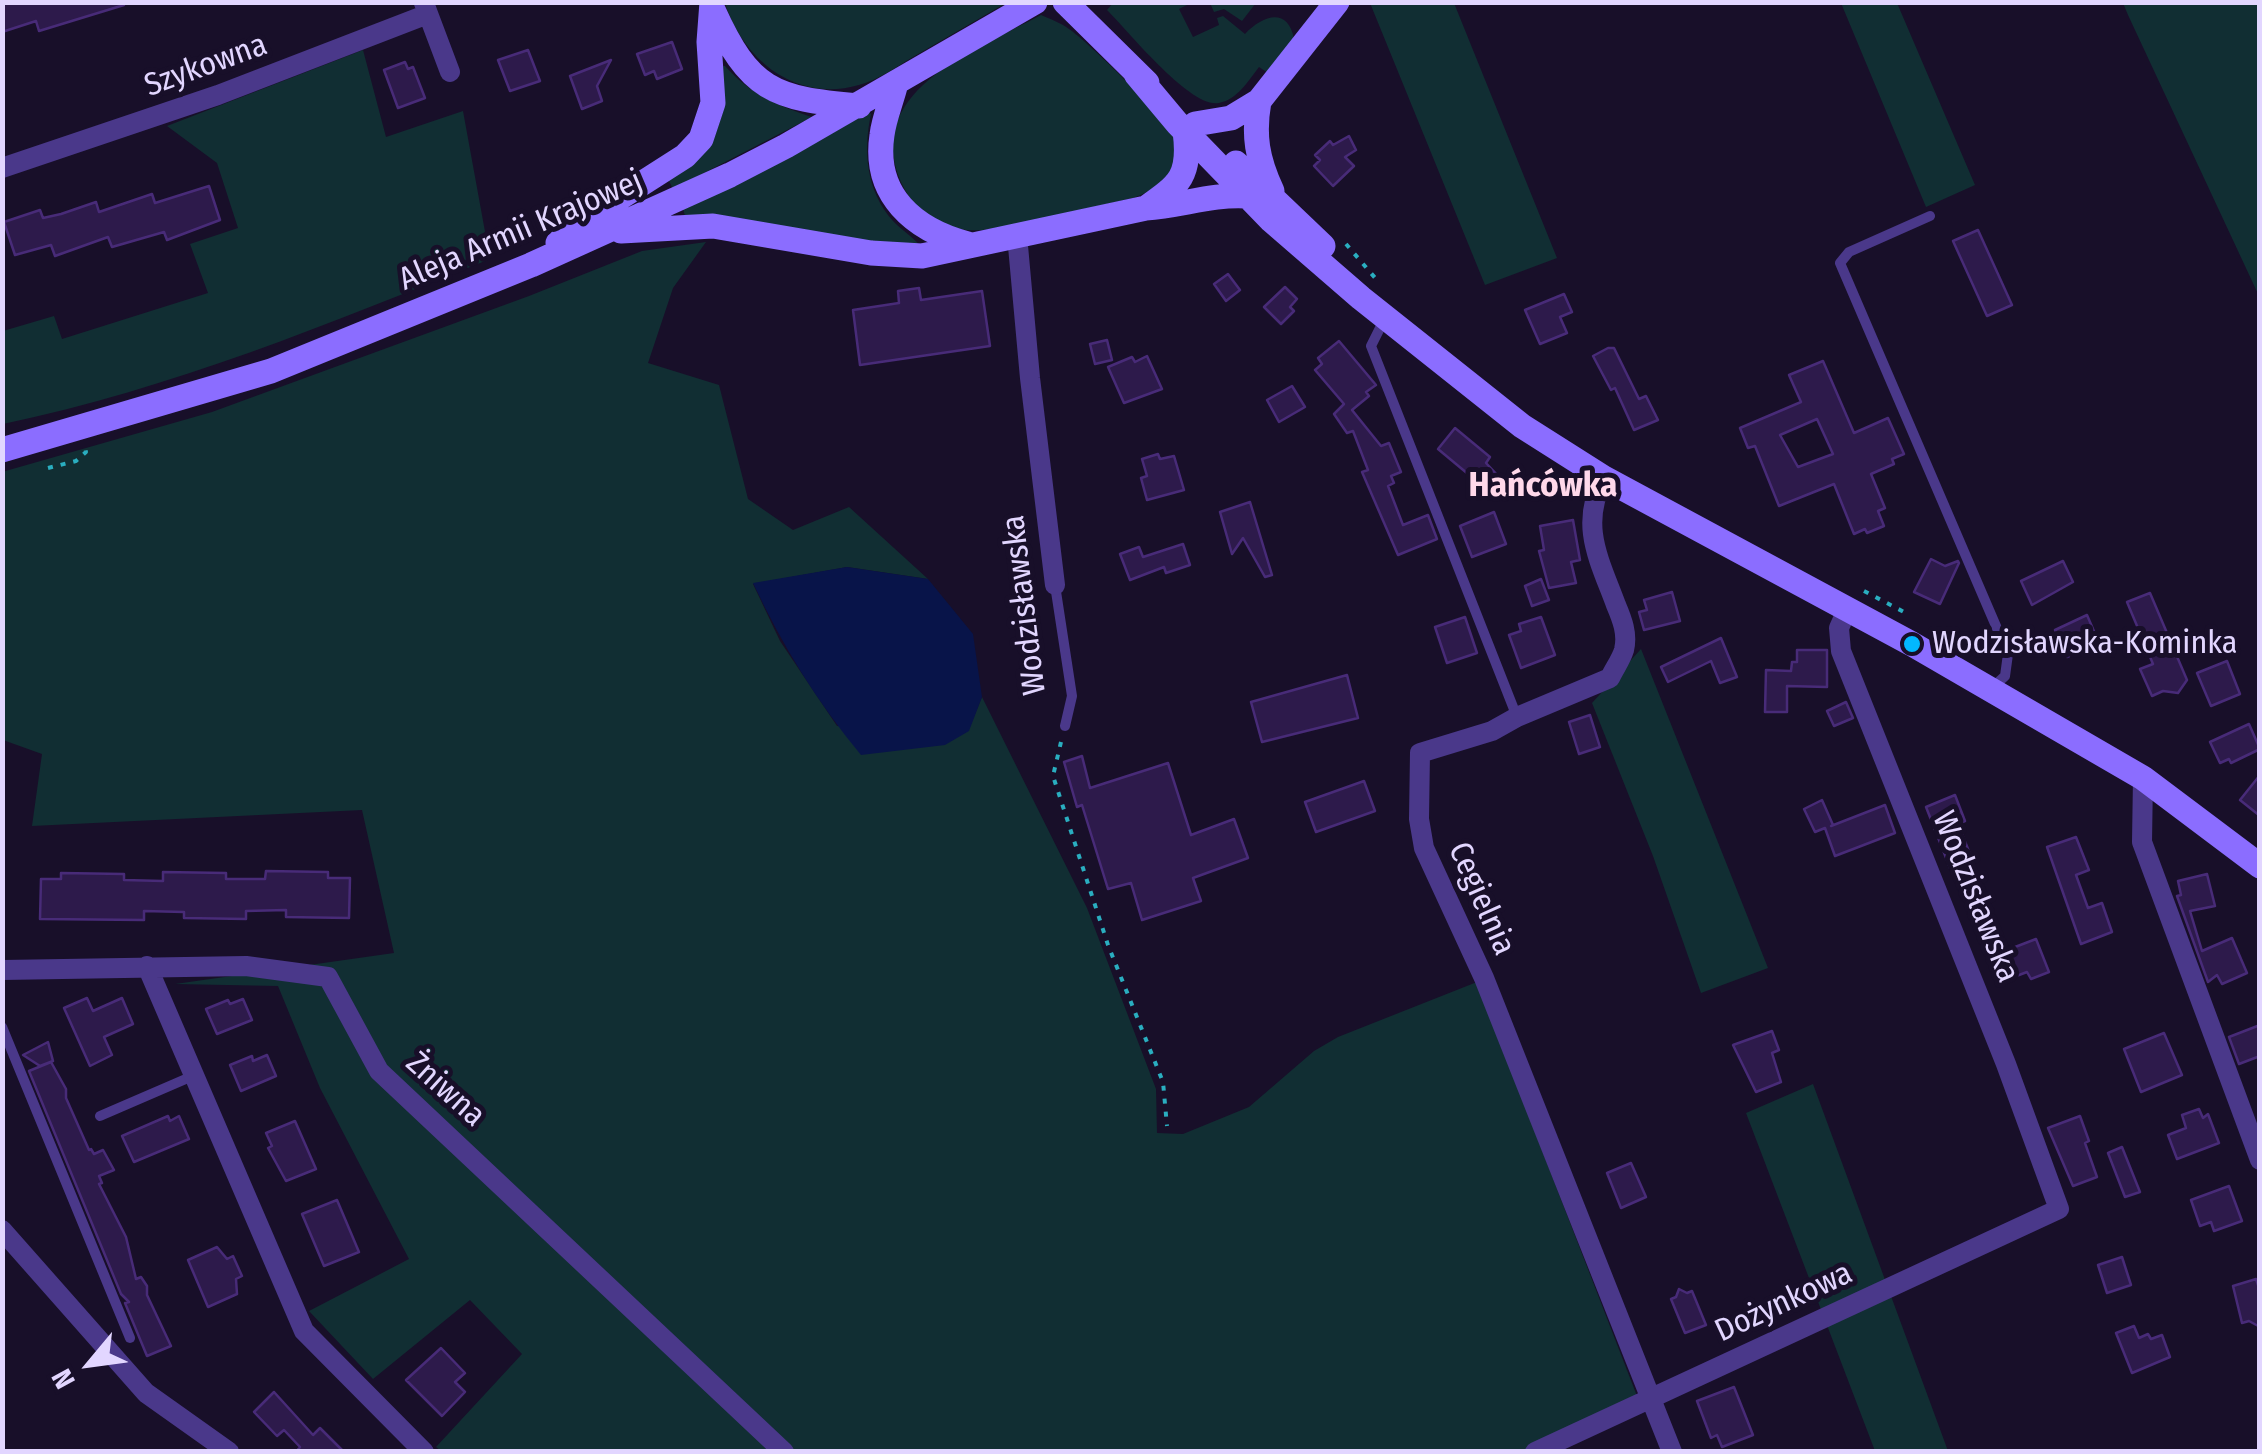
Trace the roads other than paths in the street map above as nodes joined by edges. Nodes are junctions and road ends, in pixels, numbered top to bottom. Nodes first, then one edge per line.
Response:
1 (1036, 2) edge
2 (1337, 2) edge
3 (712, 6) edge
4 (426, 8) edge
5 (1074, 12) edge
6 (450, 72) dead end
7 (896, 83) junction
8 (1259, 101) junction
9 (858, 106) junction
10 (1190, 128) junction
11 (2, 168) edge
12 (1246, 196) junction
13 (1276, 200) junction
14 (1146, 208) junction
15 (1930, 216) dead end
16 (611, 230) junction
17 (1018, 236) junction
18 (973, 246) junction
19 (530, 265) junction
20 (1395, 324) junction
21 (2, 450) edge
22 (1604, 478) junction
23 (1055, 585) joint
24 (1847, 610) junction
25 (1990, 690) junction
26 (1517, 716) junction
27 (1065, 726) road end
28 (2143, 778) junction
29 (2260, 866) edge
30 (148, 966) junction
31 (2, 970) edge
32 (2, 1027) edge
33 (196, 1075) junction
34 (100, 1116) dead end
35 (2260, 1160) edge
36 (2059, 1208) joint
37 (2, 1230) edge
38 (130, 1338) dead end
39 (1651, 1399) junction
40 (229, 1452) edge
41 (424, 1452) edge
42 (784, 1452) edge
43 (1534, 1452) edge
44 (1672, 1452) edge

1 - 7 main road, Aleja Armii Krajowej
2 - 8 main road
3 - 9 main road
3 - 19 main road
4 - 6 street
4 - 11 street, Szykowna
5 - 10 main road
7 - 9 main road, Aleja Armii Krajowej
7 - 18 main road
8 - 10 main road
8 - 13 main road
9 - 16 main road, Aleja Armii Krajowej
10 - 12 main road
10 - 13 main road
10 - 14 main road
12 - 14 main road
12 - 20 main road
13 - 20 main road
14 - 17 main road
15 - 25 lane
16 - 18 main road
16 - 19 main road, Aleja Armii Krajowej
17 - 18 main road
17 - 23 street, Wodzisławska
19 - 21 main road, Aleja Armii Krajowej
20 - 22 main road
20 - 26 lane
22 - 24 main road
22 - 26 street, Cegielnia
23 - 27 lane, Wodzisławska
24 - 25 main road
24 - 36 street, Wodzisławska
25 - 28 main road
26 - 39 street, Cegielnia
28 - 29 main road
28 - 35 street
30 - 31 street, Żniwna
30 - 33 street
30 - 42 street, Żniwna
32 - 38 lane
33 - 34 lane
33 - 41 street
36 - 39 street, Dożynkowa
37 - 40 street
39 - 43 street, Dożynkowa
39 - 44 street, Cegielnia

